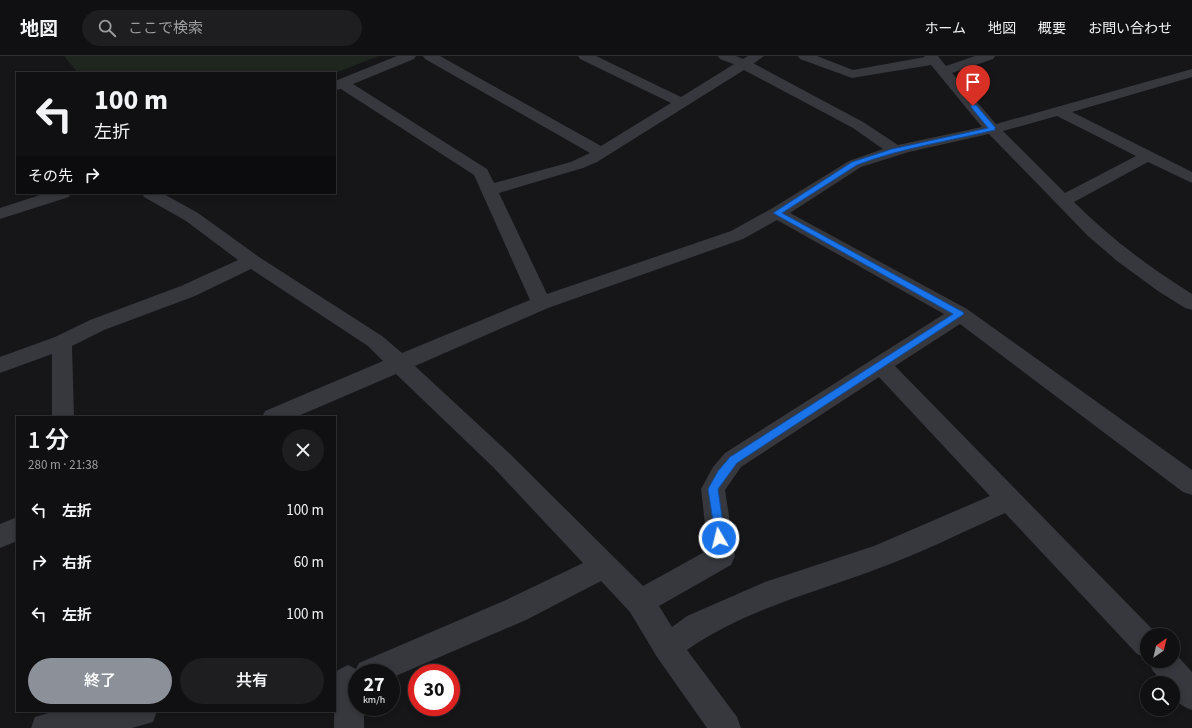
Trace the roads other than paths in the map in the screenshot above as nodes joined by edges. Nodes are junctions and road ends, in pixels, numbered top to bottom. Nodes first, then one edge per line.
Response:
1 (409, 56) edge
2 (430, 56) edge
3 (585, 56) edge
4 (725, 56) edge
5 (805, 56) edge
6 (988, 56) edge
7 (751, 60) edge
8 (927, 61) edge
9 (1189, 76) edge
10 (339, 85) edge
11 (683, 103) junction
12 (1058, 110) junction
13 (992, 129) junction
14 (894, 150) junction
15 (602, 153) junction
16 (1148, 156) junction
17 (1192, 178) edge
18 (489, 190) junction
19 (60, 194) edge
20 (152, 194) edge
21 (1063, 201) junction
22 (777, 213) junction
23 (0, 214) edge
24 (252, 261) junction
25 (541, 303) junction
26 (1192, 303) edge
27 (960, 314) junction
28 (62, 342) junction
29 (398, 363) junction
30 (0, 365) edge
31 (881, 365) junction
32 (63, 416) edge
33 (275, 416) edge
34 (1192, 484) edge
35 (1010, 499) junction
36 (16, 528) edge
37 (0, 536) edge
38 (604, 566) junction
39 (640, 602) junction
40 (1140, 637) edge
41 (667, 647) junction
42 (386, 664) edge
43 (1169, 668) edge
44 (1192, 695) edge
45 (136, 712) edge
46 (350, 716) edge
47 (46, 728) edge
48 (350, 728) edge
49 (726, 728) edge

1 - 10 street
2 - 15 street
3 - 11 street
4 - 7 street
5 - 8 street
6 - 8 street
7 - 11 street
7 - 14 street
8 - 13 street
9 - 12 street
10 - 18 street
11 - 15 street
12 - 13 street
12 - 16 street
13 - 14 street
13 - 21 street
14 - 22 street
15 - 18 street
16 - 17 street
16 - 21 street
18 - 25 street
19 - 23 street
20 - 24 street
21 - 26 street
22 - 25 street
22 - 27 street
24 - 28 street
24 - 29 street
25 - 29 street
27 - 31 street
27 - 34 street
28 - 30 street
28 - 32 street
29 - 33 street
29 - 38 street
31 - 35 street
31 - 39 street
35 - 40 street
35 - 41 street
36 - 37 street
38 - 39 street
38 - 42 street
39 - 41 street
41 - 49 street
43 - 44 street
45 - 47 street
46 - 48 street

